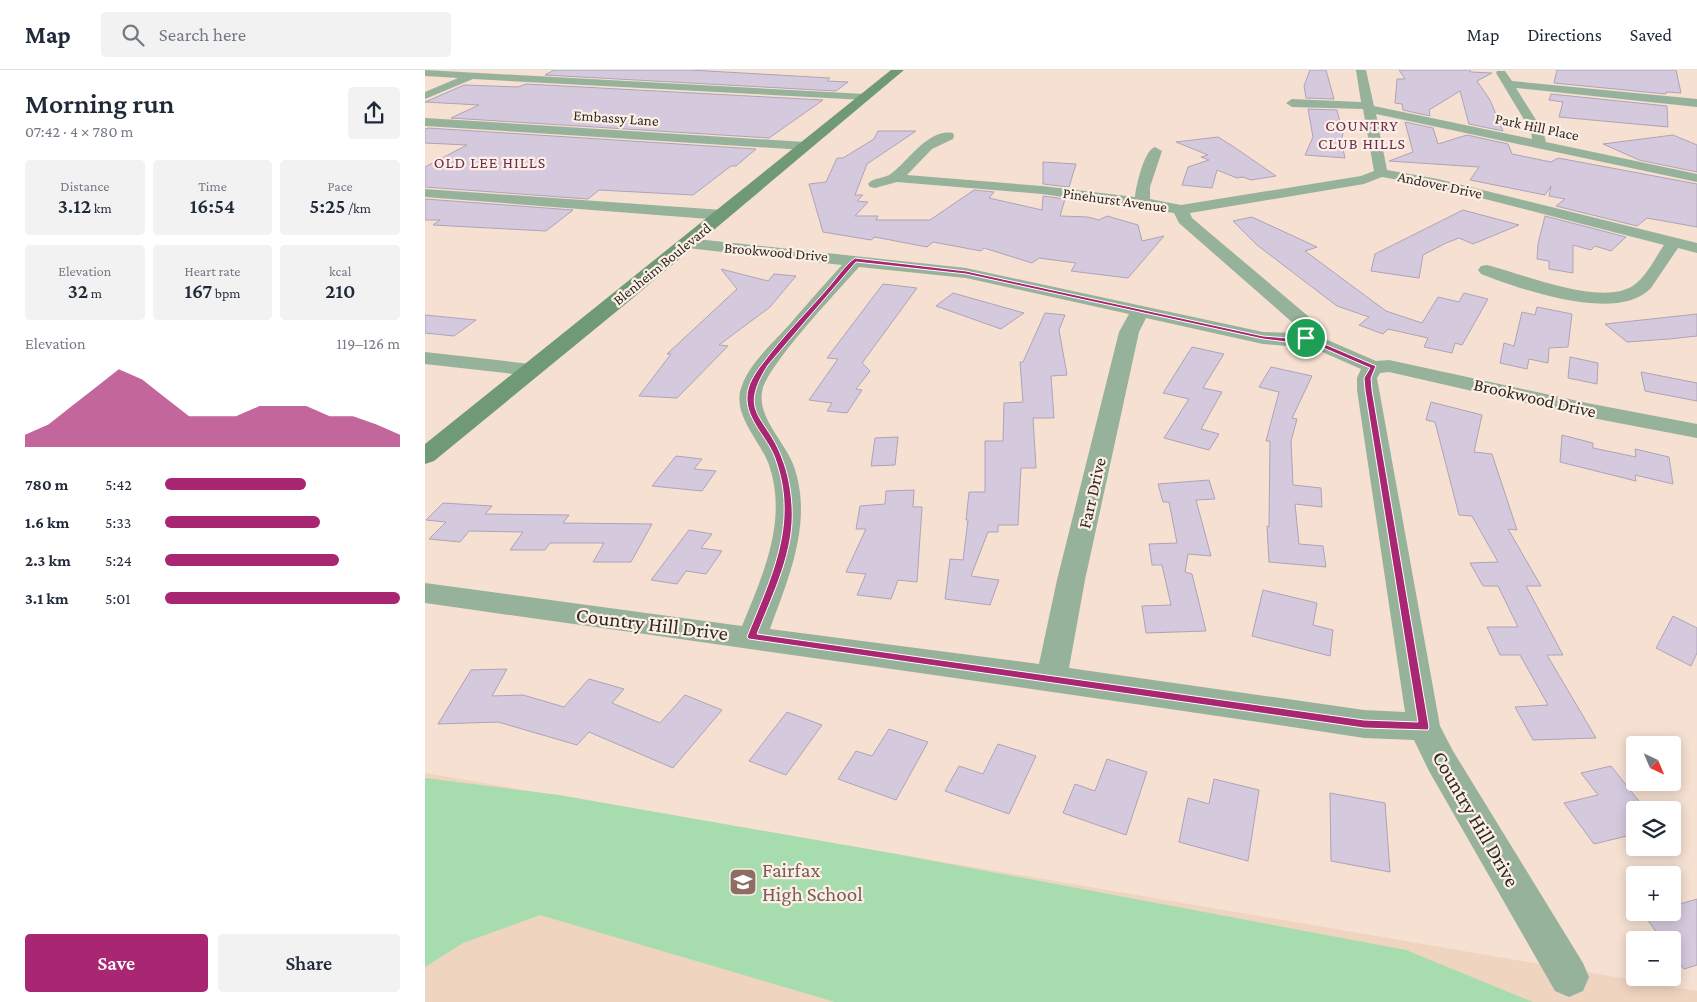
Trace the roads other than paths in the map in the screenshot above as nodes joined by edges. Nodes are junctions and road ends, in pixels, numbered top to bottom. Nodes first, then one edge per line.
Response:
1 (487, 70) edge
2 (898, 70) edge
3 (1361, 70) edge
4 (1499, 70) edge
5 (425, 72) edge
6 (475, 75) junction
7 (1508, 84) junction
8 (425, 96) edge
9 (865, 97) junction
10 (1292, 103) dead end
11 (1697, 103) edge
12 (1368, 108) junction
13 (425, 122) edge
14 (949, 136) dead end
15 (1540, 144) junction
16 (805, 146) junction
17 (1155, 151) dead end
18 (1381, 173) junction
19 (896, 178) junction
20 (1697, 178) edge
21 (875, 184) dead end
22 (425, 193) edge
23 (1142, 202) junction
24 (1181, 210) junction
25 (722, 215) junction
26 (1674, 242) junction
27 (687, 243) junction
28 (1697, 248) edge
29 (855, 260) junction
30 (1487, 270) dead end
31 (1141, 310) junction
32 (1306, 338) junction
33 (425, 358) edge
34 (1373, 367) junction
35 (531, 370) junction
36 (1697, 430) edge
37 (425, 456) edge
38 (425, 592) edge
39 (752, 637) junction
40 (1051, 678) junction
41 (1424, 727) junction
42 (1569, 977) dead end

1 - 6 street
2 - 9 main road, Blenheim Boulevard
3 - 12 street
4 - 7 street
5 - 6 street
6 - 8 street
6 - 9 street
7 - 11 street
7 - 15 street
9 - 16 main road, Blenheim Boulevard
10 - 12 street, Park Hill Place
12 - 15 street, Park Hill Place
12 - 18 street
13 - 16 street, Embassy Lane
14 - 19 street
15 - 20 street, Park Hill Place
16 - 25 main road, Blenheim Boulevard
17 - 23 street
18 - 24 street, Andover Drive
18 - 26 street, Andover Drive
19 - 21 street
19 - 23 street, Pinehurst Avenue
22 - 25 street, Brookwood Drive
23 - 24 street, Pinehurst Avenue
24 - 32 street, Pinehurst Avenue
25 - 27 main road, Blenheim Boulevard
26 - 28 street, Andover Drive
26 - 30 street
27 - 29 street, Brookwood Drive
27 - 35 main road, Blenheim Boulevard
29 - 31 street, Brookwood Drive
29 - 39 street
31 - 32 street, Brookwood Drive
31 - 40 street, Farr Drive
32 - 34 street
33 - 35 street
34 - 36 street, Brookwood Drive
34 - 41 street
35 - 37 main road, Blenheim Boulevard
38 - 39 street, Country Hill Drive
39 - 40 street, Country Hill Drive
40 - 41 street, Country Hill Drive
41 - 42 street, Country Hill Drive

